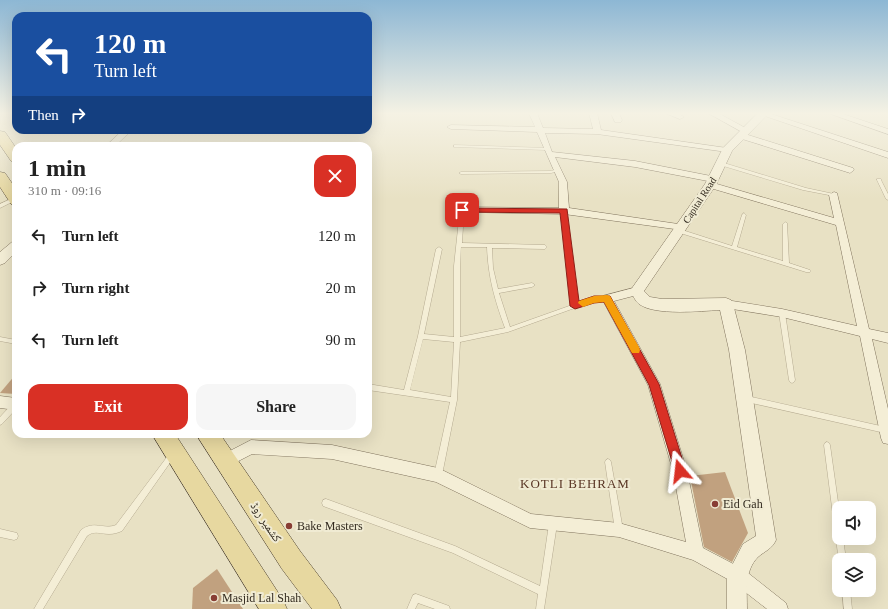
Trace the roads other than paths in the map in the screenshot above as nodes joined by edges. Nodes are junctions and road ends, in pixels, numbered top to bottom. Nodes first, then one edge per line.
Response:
1 (4, 141) edge
2 (544, 141) edge
3 (666, 141) edge
4 (737, 141) edge
5 (769, 141) edge
6 (847, 141) edge
7 (455, 146) dead end
8 (728, 150) junction
9 (548, 151) junction
10 (12, 152) edge
11 (888, 155) edge
12 (722, 164) junction
13 (557, 170) junction
14 (850, 170) dead end
15 (461, 173) dead end
16 (0, 176) edge
17 (879, 180) dead end
18 (712, 182) junction
19 (12, 195) edge
20 (834, 195) joint
21 (461, 196) dead end
22 (888, 199) edge
23 (12, 201) edge
24 (0, 206) edge
25 (462, 210) junction
26 (564, 211) junction
27 (744, 215) dead end
28 (840, 223) junction
29 (785, 224) dead end
30 (681, 229) junction
31 (458, 245) junction
32 (489, 246) junction
33 (545, 247) dead end
34 (734, 248) junction
35 (12, 249) edge
36 (439, 249) dead end
37 (0, 260) edge
38 (786, 264) junction
39 (808, 271) dead end
40 (532, 285) dead end
41 (637, 291) junction
42 (495, 292) junction
43 (607, 299) junction
44 (726, 304) junction
45 (575, 306) junction
46 (782, 314) junction
47 (508, 330) junction
48 (865, 333) junction
49 (421, 336) junction
50 (888, 338) edge
51 (0, 339) edge
52 (457, 340) junction
53 (12, 341) edge
54 (792, 380) dead end
55 (372, 388) edge
56 (406, 393) junction
57 (744, 398) junction
58 (454, 400) junction
59 (0, 402) edge
60 (12, 404) edge
61 (12, 408) edge
62 (0, 422) edge
63 (887, 434) edge
64 (210, 438) edge
65 (169, 443) edge
66 (827, 445) dead end
67 (225, 461) junction
68 (608, 462) dead end
69 (438, 475) junction
70 (326, 503) dead end
71 (553, 523) junction
72 (619, 530) junction
73 (0, 533) edge
74 (14, 536) dead end
75 (696, 553) junction
76 (841, 553) edge
77 (737, 575) junction
78 (542, 592) junction
79 (847, 597) edge
80 (38, 609) edge
81 (274, 609) edge
82 (328, 609) edge
83 (411, 609) edge
84 (446, 609) edge
85 (540, 609) edge
86 (737, 609) edge
87 (780, 609) edge
88 (848, 609) edge

1 - 10 main road
2 - 9 street
3 - 8 street
4 - 8 street, Capital Road
5 - 14 street
6 - 11 street
7 - 9 lane
8 - 12 street, Capital Road
9 - 13 street
9 - 18 street
12 - 18 street, Capital Road
12 - 20 lane
13 - 15 lane
13 - 26 street
16 - 19 main road
17 - 22 lane
18 - 28 street
18 - 30 street, Capital Road
20 - 28 street
21 - 25 lane
23 - 24 lane
25 - 26 street
25 - 31 lane
26 - 30 street
26 - 45 lane
27 - 34 lane
28 - 48 street
29 - 38 lane
30 - 34 lane
30 - 41 street, Capital Road
31 - 32 lane
31 - 52 lane
32 - 33 lane
32 - 42 lane
34 - 38 lane
35 - 37 street
36 - 49 lane
38 - 39 lane
40 - 42 lane
41 - 43 street
41 - 44 street
42 - 47 lane
43 - 45 lane
43 - 75 street
44 - 46 street
44 - 57 street
45 - 47 lane
46 - 48 street
46 - 54 lane
47 - 52 lane
48 - 50 street
48 - 63 street
49 - 52 lane
49 - 56 lane
51 - 53 lane
52 - 58 lane
55 - 56 lane
56 - 58 lane
57 - 63 lane
57 - 77 street
58 - 69 lane
59 - 60 street
61 - 62 lane
64 - 67 main road, کشمیر روڈ
65 - 80 lane
65 - 81 main road
66 - 76 lane
67 - 69 street
67 - 82 main road, کشمیر روڈ
68 - 72 lane
69 - 71 street
70 - 78 lane
71 - 72 street
71 - 78 lane
72 - 75 street
73 - 74 lane
75 - 77 street
77 - 86 street
77 - 87 street
78 - 85 lane
79 - 88 lane
83 - 84 lane

